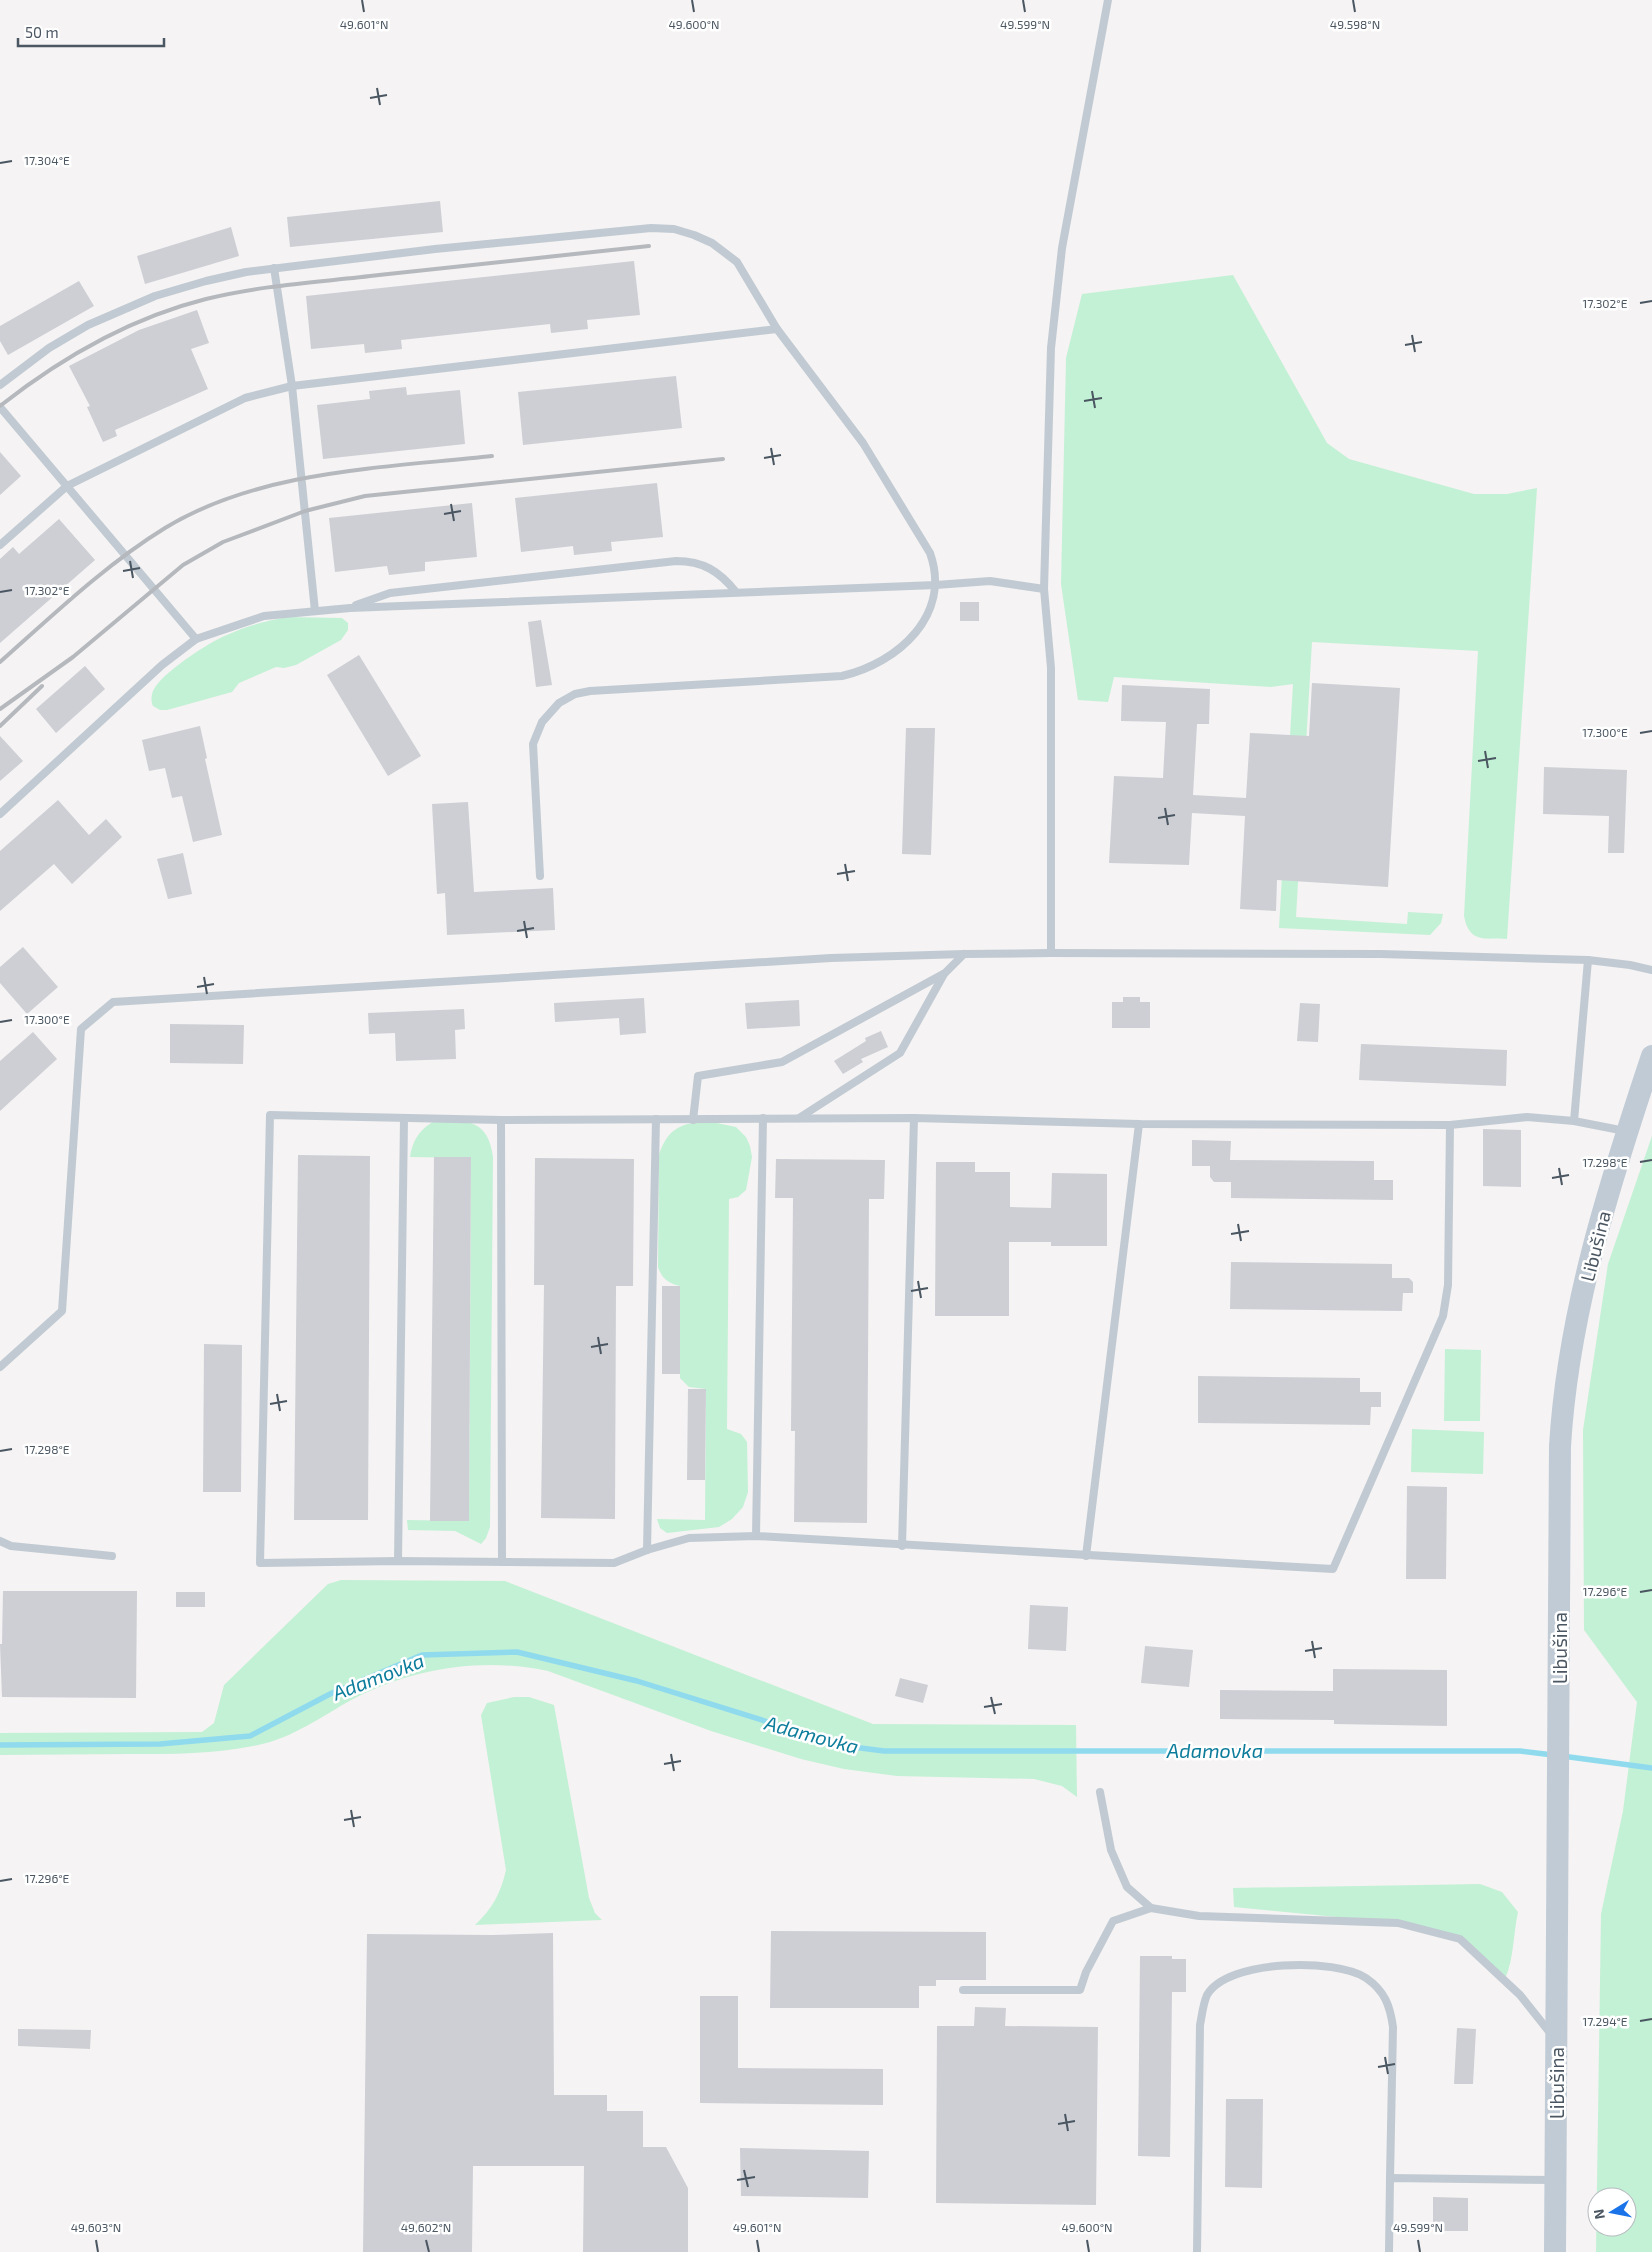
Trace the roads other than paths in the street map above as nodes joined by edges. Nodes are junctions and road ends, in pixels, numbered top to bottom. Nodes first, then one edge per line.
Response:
1 (1108, 0) edge
2 (274, 268) junction
3 (777, 329) junction
4 (0, 385) edge
5 (292, 386) junction
6 (0, 406) edge
7 (67, 486) junction
8 (0, 545) edge
9 (936, 584) junction
10 (1044, 589) junction
11 (736, 592) junction
12 (350, 608) junction
13 (315, 611) junction
14 (196, 639) junction
15 (0, 814) edge
16 (540, 876) dead end
17 (1051, 953) junction
18 (964, 954) junction
19 (1588, 960) junction
20 (1652, 970) edge
21 (945, 972) junction
22 (1652, 1056) edge
23 (763, 1118) junction
24 (799, 1118) junction
25 (914, 1118) junction
26 (404, 1119) junction
27 (656, 1119) junction
28 (501, 1120) junction
29 (693, 1120) junction
30 (1574, 1121) junction
31 (1139, 1124) junction
32 (1450, 1124) junction
33 (1627, 1132) junction
34 (0, 1367) edge
35 (756, 1536) junction
36 (0, 1541) edge
37 (902, 1546) junction
38 (647, 1550) junction
39 (112, 1556) dead end
40 (1086, 1556) junction
41 (398, 1561) junction
42 (502, 1562) junction
43 (1100, 1792) dead end
44 (1151, 1908) junction
45 (963, 1990) dead end
46 (1556, 2042) junction
47 (1390, 2178) junction
48 (1555, 2180) junction
49 (1197, 2252) edge
50 (1389, 2252) edge
51 (1555, 2252) edge

1 - 10 lane
2 - 3 lane
2 - 4 lane
2 - 5 lane
3 - 5 lane
3 - 9 lane
5 - 7 lane
5 - 13 lane
6 - 7 lane
7 - 8 lane
7 - 14 lane
9 - 10 lane
9 - 11 lane
9 - 16 lane
10 - 17 lane
11 - 12 lane
11 - 12 lane
12 - 13 lane
13 - 14 lane
14 - 15 lane
17 - 18 lane
17 - 19 lane
18 - 21 lane
18 - 34 lane
19 - 20 lane
19 - 30 lane
21 - 24 lane
21 - 29 lane
22 - 33 street, Libušina
23 - 24 lane
23 - 29 lane
23 - 35 lane
24 - 25 lane
25 - 31 lane
25 - 37 lane
26 - 28 lane
26 - 41 lane
26 - 41 lane
27 - 28 lane
27 - 29 lane
27 - 38 lane
28 - 42 lane
30 - 32 lane
30 - 33 lane
31 - 32 lane
31 - 40 lane
32 - 40 lane
33 - 46 street, Libušina
35 - 37 lane
35 - 38 lane
36 - 39 lane
37 - 40 lane
38 - 42 lane
41 - 42 lane
43 - 44 lane
44 - 45 lane
44 - 46 lane
46 - 48 street, Libušina
47 - 48 lane
47 - 49 lane
47 - 50 lane
48 - 51 street, Libušina

